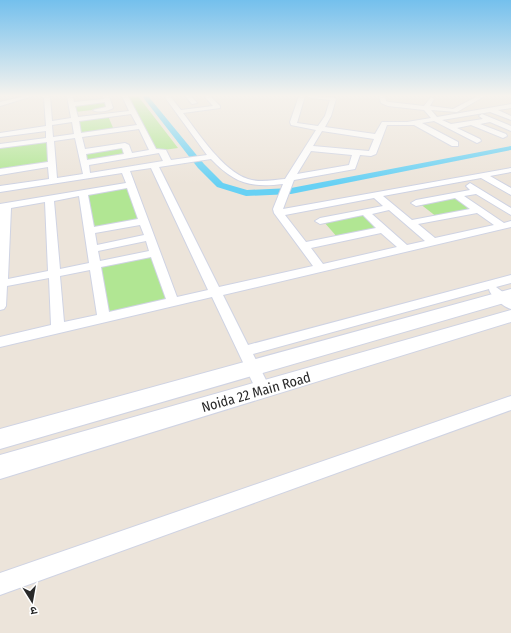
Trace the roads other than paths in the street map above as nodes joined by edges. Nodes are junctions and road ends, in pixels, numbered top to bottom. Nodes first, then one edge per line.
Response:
1 (49, 125) edge
2 (46, 126) edge
3 (76, 126) edge
4 (109, 126) edge
5 (131, 126) edge
6 (190, 126) edge
7 (301, 126) edge
8 (322, 126) edge
9 (382, 126) edge
10 (421, 126) edge
11 (457, 126) edge
12 (478, 126) edge
13 (141, 127) joint
14 (448, 127) joint
15 (320, 129) junction
16 (145, 134) junction
17 (0, 135) edge
18 (503, 136) dead end
19 (122, 137) junction
20 (378, 137) junction
21 (50, 139) junction
22 (477, 141) dead end
23 (80, 143) junction
24 (455, 144) dead end
25 (125, 145) junction
26 (0, 146) edge
27 (308, 148) junction
28 (154, 152) junction
29 (357, 152) junction
30 (129, 156) junction
31 (213, 156) junction
32 (84, 163) junction
33 (168, 163) junction
34 (52, 164) junction
35 (154, 165) junction
36 (125, 169) junction
37 (511, 170) edge
38 (0, 172) edge
39 (87, 175) junction
40 (482, 175) junction
41 (460, 179) junction
42 (53, 181) junction
43 (289, 182) junction
44 (131, 185) junction
45 (511, 185) edge
46 (502, 187) junction
47 (0, 189) edge
48 (400, 190) junction
49 (478, 191) junction
50 (511, 192) edge
51 (83, 193) junction
52 (376, 195) junction
53 (456, 195) junction
54 (49, 199) junction
55 (416, 202) junction
56 (511, 203) edge
57 (501, 205) junction
58 (3, 206) edge
59 (391, 207) junction
60 (308, 208) junction
61 (478, 210) junction
62 (365, 212) junction
63 (511, 212) edge
64 (279, 213) junction
65 (436, 218) junction
66 (144, 221) junction
67 (320, 221) junction
68 (410, 223) junction
69 (506, 225) edge
70 (384, 229) junction
71 (90, 231) junction
72 (149, 237) junction
73 (337, 239) junction
74 (433, 242) junction
75 (304, 246) junction
76 (404, 248) junction
77 (92, 249) junction
78 (155, 252) junction
79 (95, 265) junction
80 (320, 268) junction
81 (54, 274) junction
82 (511, 279) edge
83 (1, 284) junction
84 (216, 292) junction
85 (505, 300) edge
86 (173, 302) junction
87 (0, 306) edge
88 (104, 318) junction
89 (58, 328) junction
90 (0, 342) edge
91 (249, 360) junction
92 (263, 390) junction
93 (511, 403) edge
94 (0, 439) edge
95 (0, 467) edge
96 (0, 584) edge

1 - 21 street
2 - 17 street
3 - 23 street
4 - 23 street
5 - 13 street
6 - 31 street
7 - 15 street
8 - 15 street
9 - 20 street
10 - 24 street
11 - 14 street
12 - 18 street
13 - 16 street
14 - 22 street
15 - 20 street
15 - 27 street
16 - 19 street
16 - 28 street
19 - 23 street
19 - 25 street
20 - 29 street
21 - 23 street
21 - 26 street
21 - 34 street
23 - 25 street
23 - 32 street
25 - 30 street
27 - 29 street
27 - 43 street
28 - 30 street
28 - 33 street
29 - 43 street
30 - 32 street
31 - 33 street
31 - 43 street
32 - 39 street
33 - 35 street
34 - 38 street
34 - 42 street
35 - 36 street
35 - 84 street
36 - 39 street
36 - 44 street
37 - 40 street
39 - 42 street
40 - 41 street
40 - 46 street
41 - 48 street
41 - 49 street
42 - 47 street
43 - 64 street
44 - 51 street
44 - 66 street
45 - 46 street
46 - 50 street
48 - 52 street
48 - 55 street
49 - 53 street
49 - 57 street
51 - 54 street
51 - 71 street
52 - 59 street
52 - 60 street
53 - 55 street
53 - 61 street
54 - 58 street
54 - 81 street
55 - 65 street
56 - 57 street
57 - 63 street
58 - 83 street
59 - 62 street
59 - 68 street
60 - 64 street
60 - 67 street
61 - 65 street
61 - 69 street
62 - 67 street
62 - 70 street
64 - 75 street
65 - 68 street
66 - 71 street
66 - 72 street
67 - 73 street
68 - 74 street
69 - 74 street
70 - 73 street
70 - 76 street
71 - 77 street
72 - 77 street
72 - 78 street
73 - 75 street
74 - 76 street
75 - 80 street
76 - 80 street
77 - 79 street
78 - 79 street
78 - 86 street
79 - 81 street
79 - 88 street
80 - 84 street
81 - 83 street
81 - 89 street
82 - 85 street
83 - 87 street
84 - 86 street
84 - 91 street
85 - 91 street, Noida 22 Main Road
85 - 92 street, Noida 22 Main Road
86 - 88 street
88 - 89 street
89 - 90 street
91 - 92 street
91 - 94 street, Noida 22 Main Road
92 - 95 street, Noida 22 Main Road
93 - 96 street

